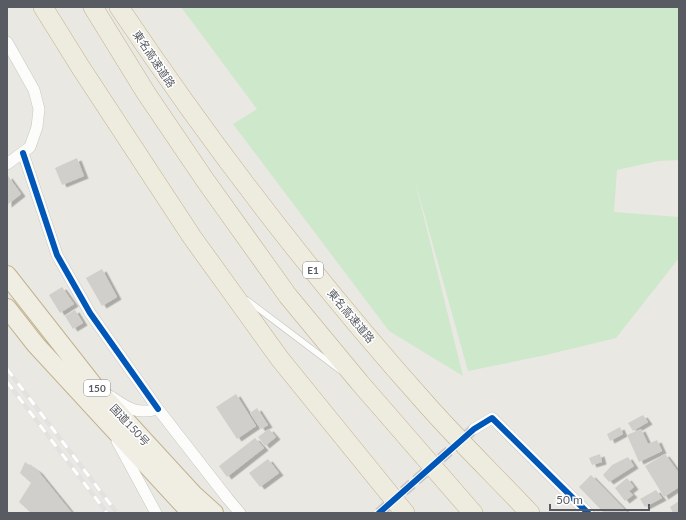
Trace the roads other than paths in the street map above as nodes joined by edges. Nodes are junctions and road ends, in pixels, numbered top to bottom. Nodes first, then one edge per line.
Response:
1 (43, 7) edge
2 (93, 7) edge
3 (119, 7) edge
4 (7, 42) edge
5 (23, 153) junction
6 (7, 164) edge
7 (7, 275) edge
8 (226, 284) junction
9 (7, 308) edge
10 (360, 383) junction
11 (94, 386) junction
12 (158, 409) junction
13 (108, 424) junction
14 (474, 429) tunnel mouth
15 (156, 513) edge
16 (191, 513) edge
17 (214, 513) edge
18 (240, 513) edge
19 (405, 513) edge
20 (473, 513) edge
21 (530, 513) edge
22 (588, 513) edge

1 - 8 highway
2 - 10 highway
3 - 21 highway, 東名高速道路 / E1
4 - 5 street
5 - 6 street
5 - 12 street
7 - 11 highway, 国道150号 / 150
8 - 10 lane
8 - 19 highway
9 - 13 highway, 国道150号 / 150
10 - 20 highway
11 - 12 street
11 - 17 highway, 国道150号 / 150
12 - 18 street
13 - 15 street
13 - 16 highway, 国道150号 / 150
14 - 22 street

